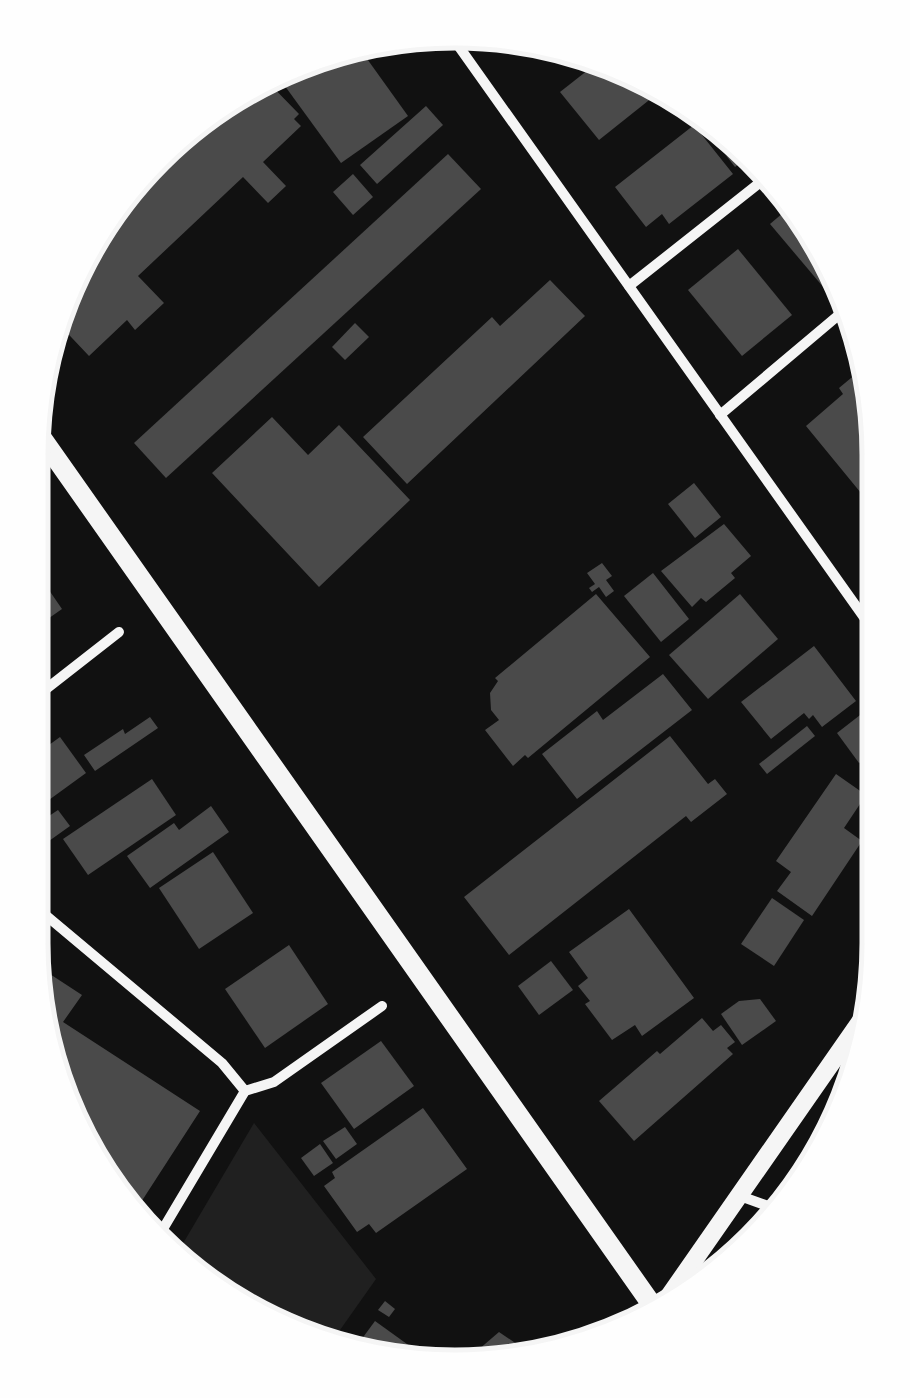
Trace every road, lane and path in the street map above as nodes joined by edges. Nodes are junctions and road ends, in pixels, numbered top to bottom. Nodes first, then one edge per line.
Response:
1 (460, 48) edge
2 (758, 183) edge
3 (629, 286) junction
4 (838, 316) edge
5 (720, 415) junction
6 (48, 446) edge
7 (862, 615) edge
8 (119, 632) dead end
9 (48, 687) edge
10 (48, 917) edge
11 (382, 1006) dead end
12 (852, 1033) edge
13 (245, 1091) junction
14 (740, 1196) junction
15 (766, 1205) edge
16 (164, 1228) edge
17 (678, 1284) edge
18 (650, 1301) edge

1 - 3 street
2 - 3 street
3 - 5 street
4 - 5 street
5 - 7 street
6 - 18 main road
8 - 9 street
10 - 13 street
11 - 13 street
12 - 14 street
13 - 16 street
14 - 15 street
14 - 17 street

